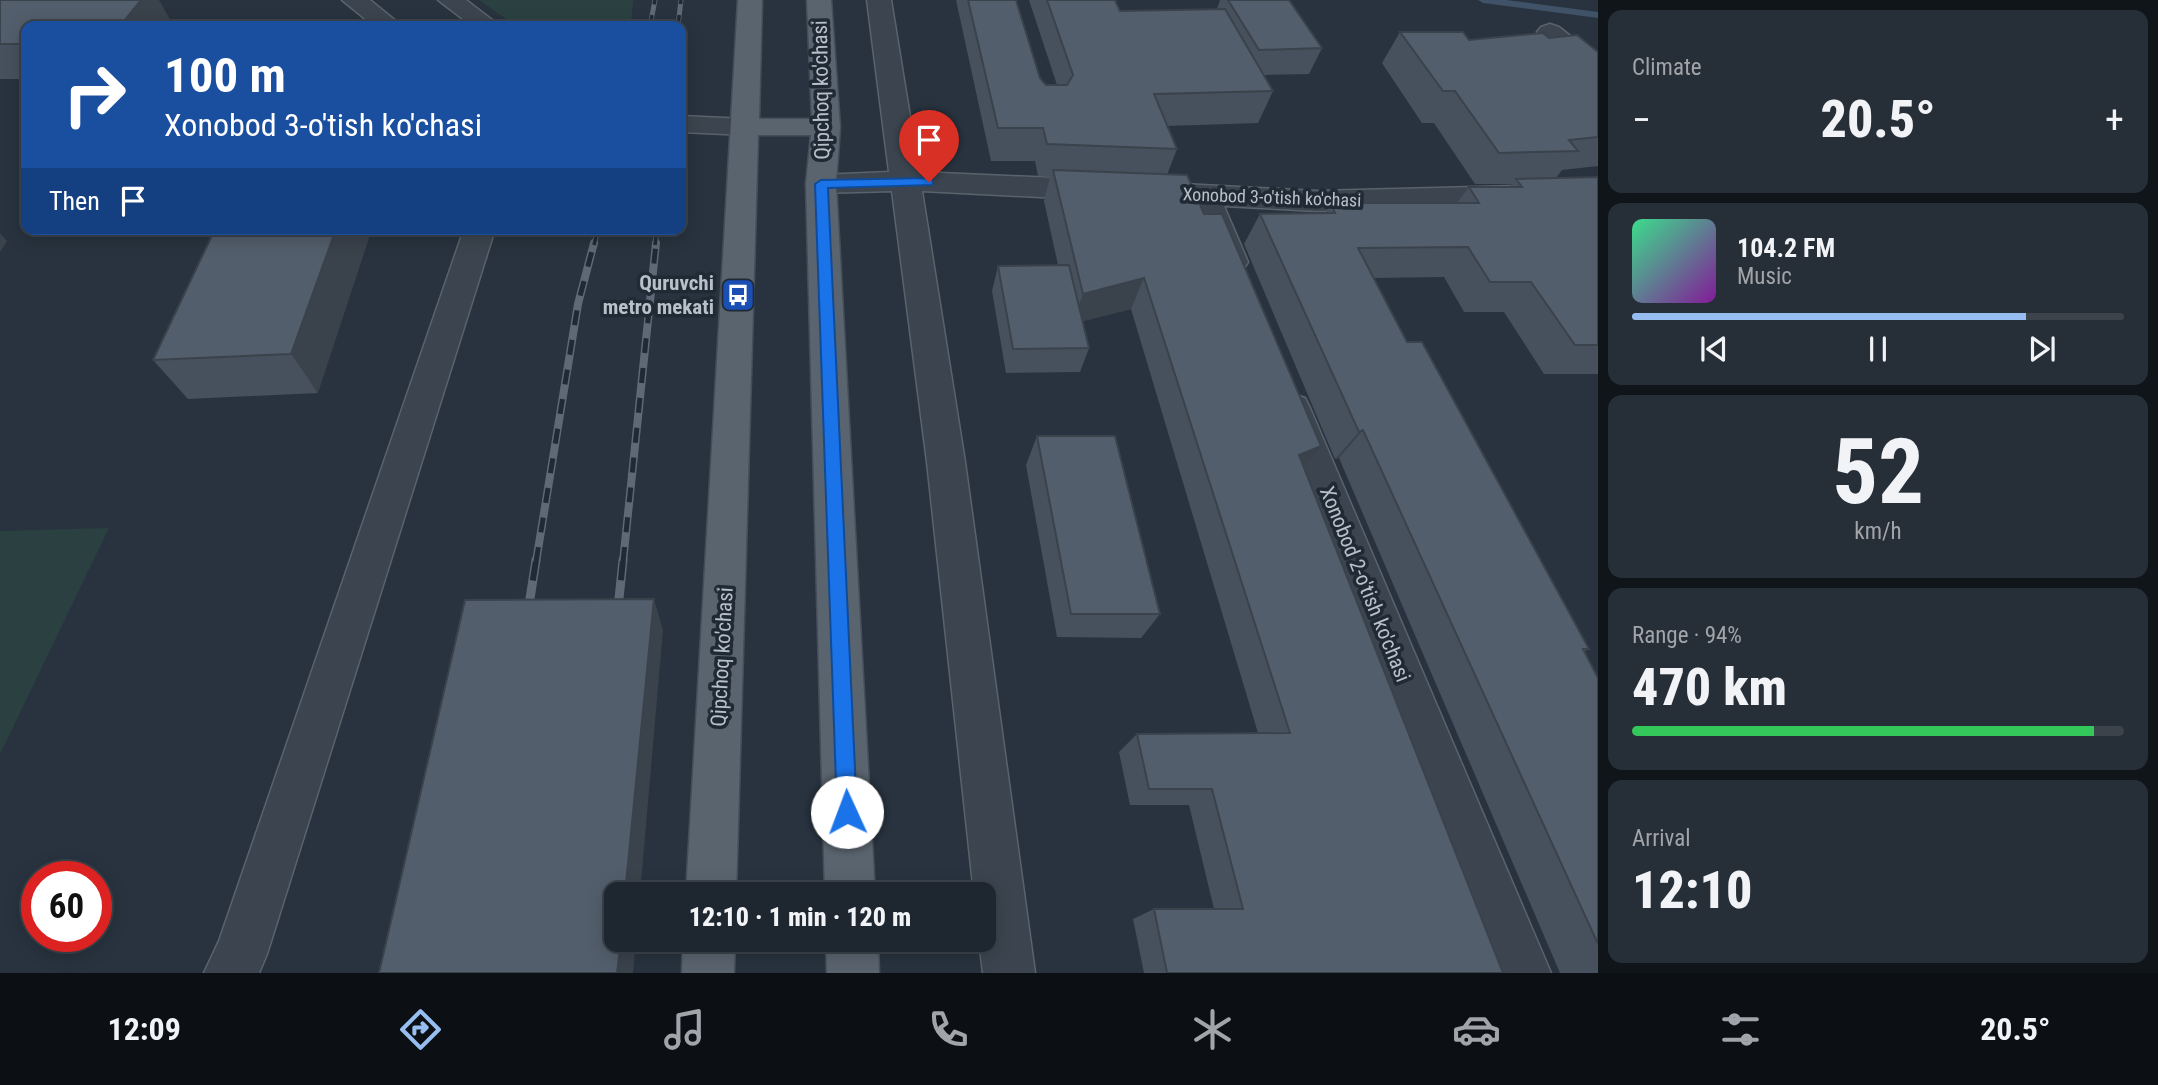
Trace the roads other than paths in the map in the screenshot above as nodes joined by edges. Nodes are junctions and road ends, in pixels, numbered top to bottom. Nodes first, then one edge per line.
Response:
1 (354, 0) edge
2 (450, 0) edge
3 (750, 0) edge
4 (819, 0) edge
5 (879, 0) edge
6 (383, 21) edge
7 (481, 21) edge
8 (1598, 36) edge
9 (1598, 71) edge
10 (686, 124) edge
11 (746, 127) junction
12 (826, 127) junction
13 (905, 181) junction
14 (821, 184) junction
15 (1205, 195) junction
16 (1594, 199) edge
17 (478, 235) edge
18 (1247, 298) edge
19 (1279, 374) edge
20 (712, 882) edge
21 (850, 882) edge
22 (709, 952) edge
23 (852, 952) edge
24 (230, 973) edge
25 (708, 973) edge
26 (853, 973) edge
27 (1009, 973) edge
28 (1525, 973) edge

1 - 6 street
2 - 7 street
3 - 11 main road, Qipchoq ko'chasi
4 - 12 main road, Qipchoq ko'chasi
5 - 13 street
8 - 9 street
10 - 11 street
11 - 12 main road
11 - 20 main road, Qipchoq ko'chasi
12 - 14 main road, Qipchoq ko'chasi
13 - 14 street, Xonobod 3-o'tish ko'chasi
13 - 15 street, Xonobod 3-o'tish ko'chasi
13 - 27 street
14 - 21 main road, Qipchoq ko'chasi
15 - 16 street, Xonobod 3-o'tish ko'chasi
15 - 18 street
17 - 24 street
19 - 28 street, Xonobod 2-o'tish ko'chasi
22 - 25 main road
23 - 26 main road

